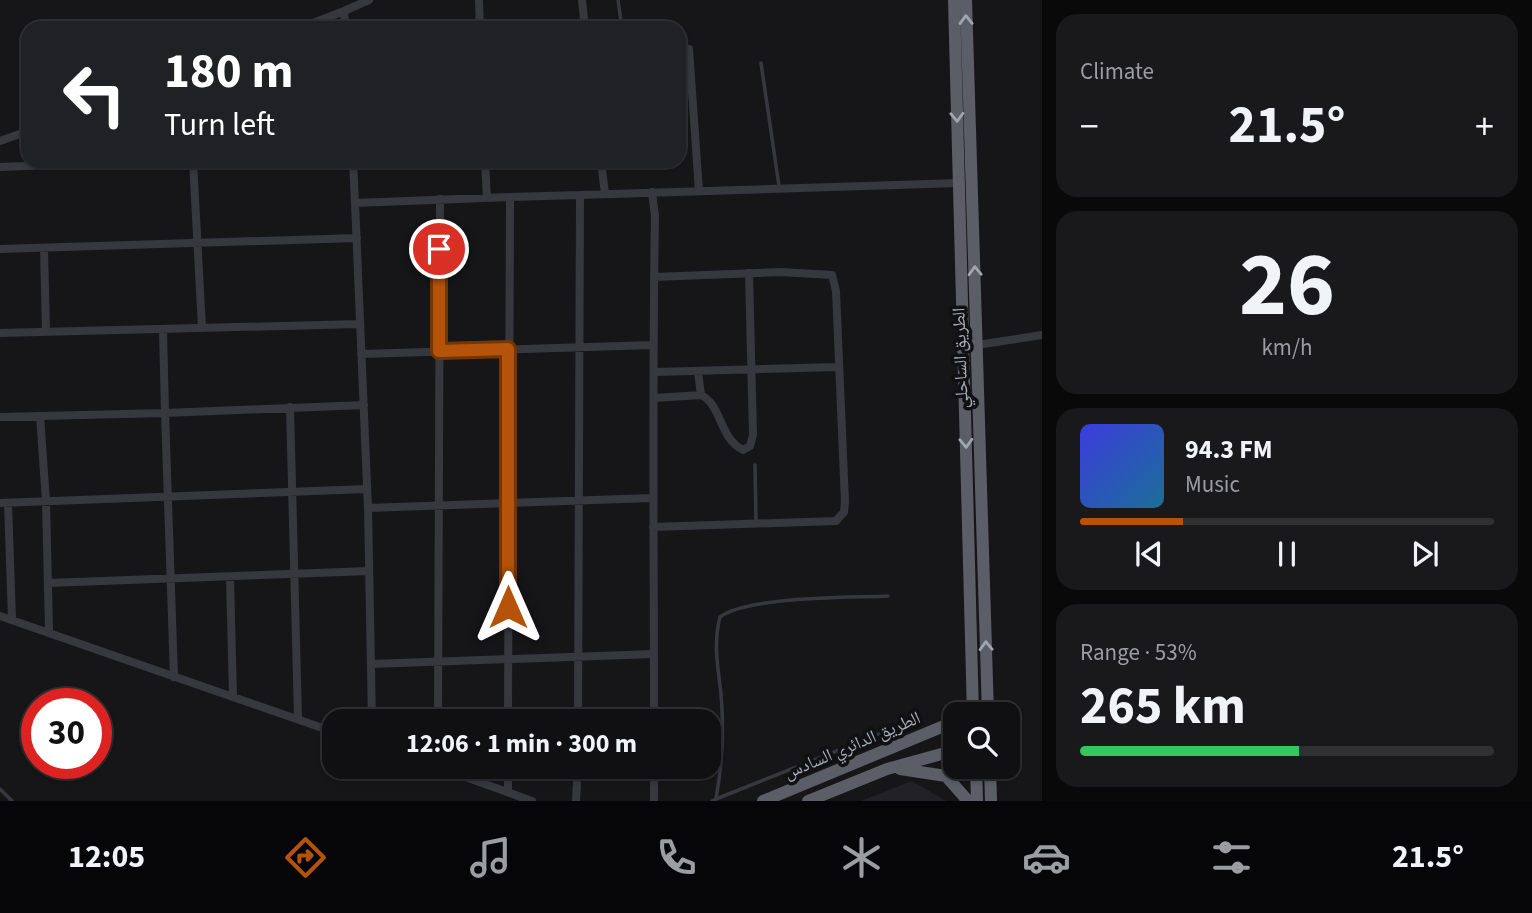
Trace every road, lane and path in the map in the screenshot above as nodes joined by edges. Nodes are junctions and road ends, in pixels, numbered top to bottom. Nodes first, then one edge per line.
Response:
1 (369, 0) edge
2 (480, 0) edge
3 (582, 0) edge
4 (618, 0) edge
5 (954, 0) edge
6 (966, 0) edge
7 (344, 11) junction
8 (318, 21) edge
9 (345, 21) edge
10 (480, 21) edge
11 (584, 21) edge
12 (621, 21) edge
13 (689, 50) dead end
14 (761, 63) dead end
15 (961, 63) junction
16 (21, 134) edge
17 (0, 141) edge
18 (21, 166) edge
19 (0, 167) edge
20 (193, 168) edge
21 (353, 168) edge
22 (485, 168) edge
23 (602, 168) edge
24 (959, 183) junction
25 (779, 187) junction
26 (699, 191) junction
27 (652, 192) junction
28 (605, 194) junction
29 (580, 195) junction
30 (510, 197) junction
31 (440, 198) junction
32 (486, 198) junction
33 (355, 203) junction
34 (357, 238) junction
35 (197, 244) junction
36 (44, 248) junction
37 (0, 249) edge
38 (749, 273) junction
39 (654, 277) junction
40 (359, 324) junction
41 (202, 328) junction
42 (163, 330) junction
43 (47, 331) junction
44 (0, 333) edge
45 (1042, 335) edge
46 (653, 345) junction
47 (977, 345) junction
48 (579, 346) junction
49 (508, 349) junction
50 (439, 351) junction
51 (361, 354) junction
52 (838, 367) junction
53 (752, 370) junction
54 (655, 372) junction
55 (698, 372) junction
56 (701, 394) junction
57 (654, 398) junction
58 (364, 405) junction
59 (290, 407) junction
60 (165, 414) junction
61 (0, 416) edge
62 (40, 416) junction
63 (755, 465) dead end
64 (367, 489) junction
65 (292, 490) junction
66 (166, 495) junction
67 (652, 498) junction
68 (577, 500) junction
69 (46, 501) junction
70 (4, 503) edge
71 (507, 504) junction
72 (437, 506) junction
73 (368, 508) junction
74 (756, 524) junction
75 (653, 527) junction
76 (369, 571) junction
77 (295, 575) junction
78 (230, 578) junction
79 (170, 580) junction
80 (48, 583) junction
81 (888, 596) dead end
82 (0, 615) edge
83 (12, 619) junction
84 (49, 630) junction
85 (653, 653) junction
86 (578, 657) junction
87 (508, 658) junction
88 (437, 661) junction
89 (371, 664) junction
90 (174, 677) junction
91 (233, 696) junction
92 (974, 702) edge
93 (987, 702) edge
94 (372, 709) edge
95 (438, 709) edge
96 (508, 709) edge
97 (578, 709) edge
98 (654, 709) edge
99 (298, 718) junction
100 (943, 726) edge
101 (322, 727) edge
102 (892, 729) dead end
103 (943, 754) edge
104 (874, 755) junction
105 (887, 769) junction
106 (471, 779) edge
107 (508, 779) edge
108 (577, 779) edge
109 (654, 779) edge
110 (976, 779) edge
111 (990, 779) edge
112 (0, 789) edge
113 (508, 792) junction
114 (714, 800) edge
115 (12, 801) edge
116 (532, 801) edge
117 (576, 801) edge
118 (654, 801) edge
119 (763, 801) edge
120 (808, 801) edge
121 (968, 801) edge
122 (977, 801) edge
123 (991, 801) edge

1 - 7 street
2 - 10 street
3 - 11 street
4 - 12 lane
5 - 15 highway, الطريق الساحلي
15 -> 6 highway, الطريق الساحلي
7 - 8 street
7 - 9 street
13 - 26 street
14 - 25 lane
15 -> 24 highway, الطريق الساحلي
47 -> 15 highway, الطريق الساحلي
16 - 17 street
18 - 19 street
20 - 35 street
21 - 33 street
22 - 32 street
23 - 28 street
24 - 25 street
24 -> 92 highway, الطريق الساحلي
25 - 26 street
26 - 27 street
27 - 28 street
27 - 39 street
28 - 29 street
29 - 30 street
29 - 48 street
30 - 32 street
30 - 49 street
31 - 32 street
31 - 33 street
31 - 50 street
33 - 34 street
34 - 35 street
34 - 40 street
35 - 36 street
35 - 41 street
36 - 37 street
36 - 43 street
38 - 39 street
38 - 52 street
38 - 53 street
39 - 46 street
40 - 41 street
40 - 51 street
41 - 42 street
42 - 43 street
42 - 60 street
43 - 44 street
45 - 47 street
46 - 48 street
46 - 54 street
93 -> 47 highway, الطريق الساحلي
48 - 49 street
48 - 68 street
49 - 50 street
49 - 71 street
50 - 51 street
50 - 72 street
51 - 58 street
52 - 53 street
52 - 74 street
53 - 55 street
53 - 56 street
54 - 55 street
54 - 57 street
55 - 56 street
56 - 57 street
57 - 67 street
58 - 59 street
58 - 64 street
59 - 60 street
59 - 65 street
60 - 62 street
60 - 66 street
61 - 62 street
62 - 69 street
63 - 74 lane
64 - 65 street
64 - 73 street
65 - 66 street
65 - 77 street
66 - 69 street
66 - 79 street
67 - 68 street
67 - 75 street
68 - 71 street
68 - 86 street
69 - 70 street
69 - 80 street
70 - 83 street
71 - 72 street
71 - 87 street
72 - 73 street
72 - 88 street
73 - 76 street
74 - 75 street
75 - 85 street
76 - 77 street
76 - 89 street
77 - 78 street
77 - 99 street
78 - 79 street
78 - 91 street
79 - 80 street
79 - 90 street
80 - 84 street
81 - 114 lane
82 - 83 street
83 - 84 street
84 - 90 street
85 - 86 street
85 - 98 street
86 - 87 street
86 - 97 street
87 - 88 street
87 - 96 street
88 - 89 street
88 - 95 street
89 - 94 street
90 - 91 street
91 - 99 street
99 - 101 street
100 - 104 highway, الطريق الدائري السادس
102 - 114 lane
103 - 105 highway, الطريق الدائري السادس
104 - 105 highway
104 - 119 highway, الطريق الدائري السادس
105 - 120 highway, الطريق الدائري السادس
105 - 121 highway
106 - 113 street
107 - 113 street
108 - 117 street
109 - 118 street
110 - 122 highway
111 - 123 highway
112 - 115 lane
113 - 116 street

